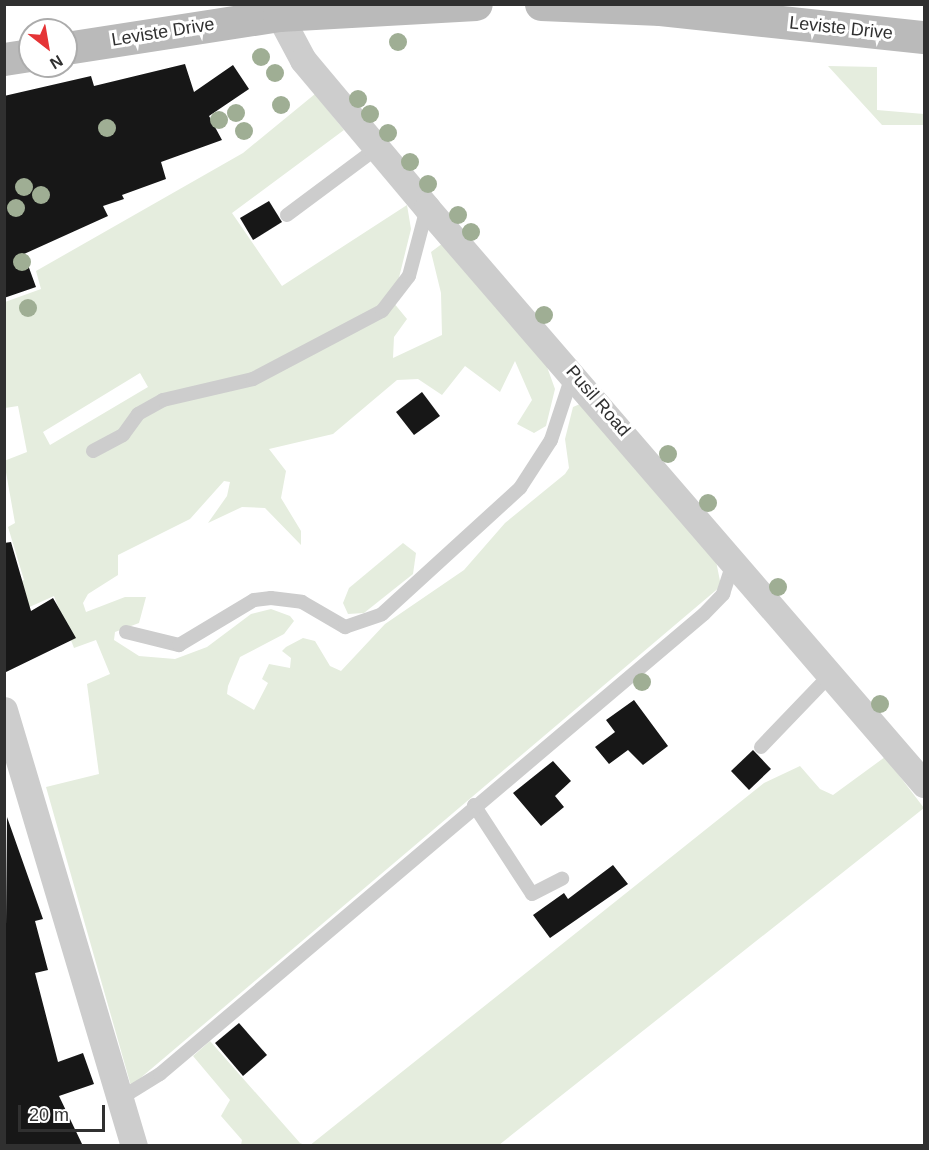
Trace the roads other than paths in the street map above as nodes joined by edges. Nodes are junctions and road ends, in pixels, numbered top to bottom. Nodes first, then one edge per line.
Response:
1 (476, 4) edge
2 (541, 4) edge
3 (279, 15) junction
4 (924, 37) edge
5 (78, 46) edge
6 (377, 148) junction
7 (427, 208) junction
8 (286, 215) dead end
9 (573, 371) junction
10 (93, 451) dead end
11 (734, 561) junction
12 (126, 632) dead end
13 (831, 674) junction
14 (4, 710) edge
15 (761, 747) dead end
16 (924, 784) edge
17 (474, 806) junction
18 (562, 879) dead end
19 (121, 1098) junction
20 (134, 1146) edge

1 - 3 main road, Leviste Drive
2 - 4 main road, Leviste Drive
3 - 5 main road, Leviste Drive
3 - 6 street, Pusil Road
6 - 7 street, Pusil Road
6 - 8 lane
7 - 9 street, Pusil Road
7 - 10 lane
9 - 11 street, Pusil Road
9 - 12 lane
11 - 13 street, Pusil Road
11 - 17 lane
13 - 15 lane
13 - 16 street, Pusil Road
14 - 19 street
17 - 18 lane
17 - 19 lane
19 - 20 street

